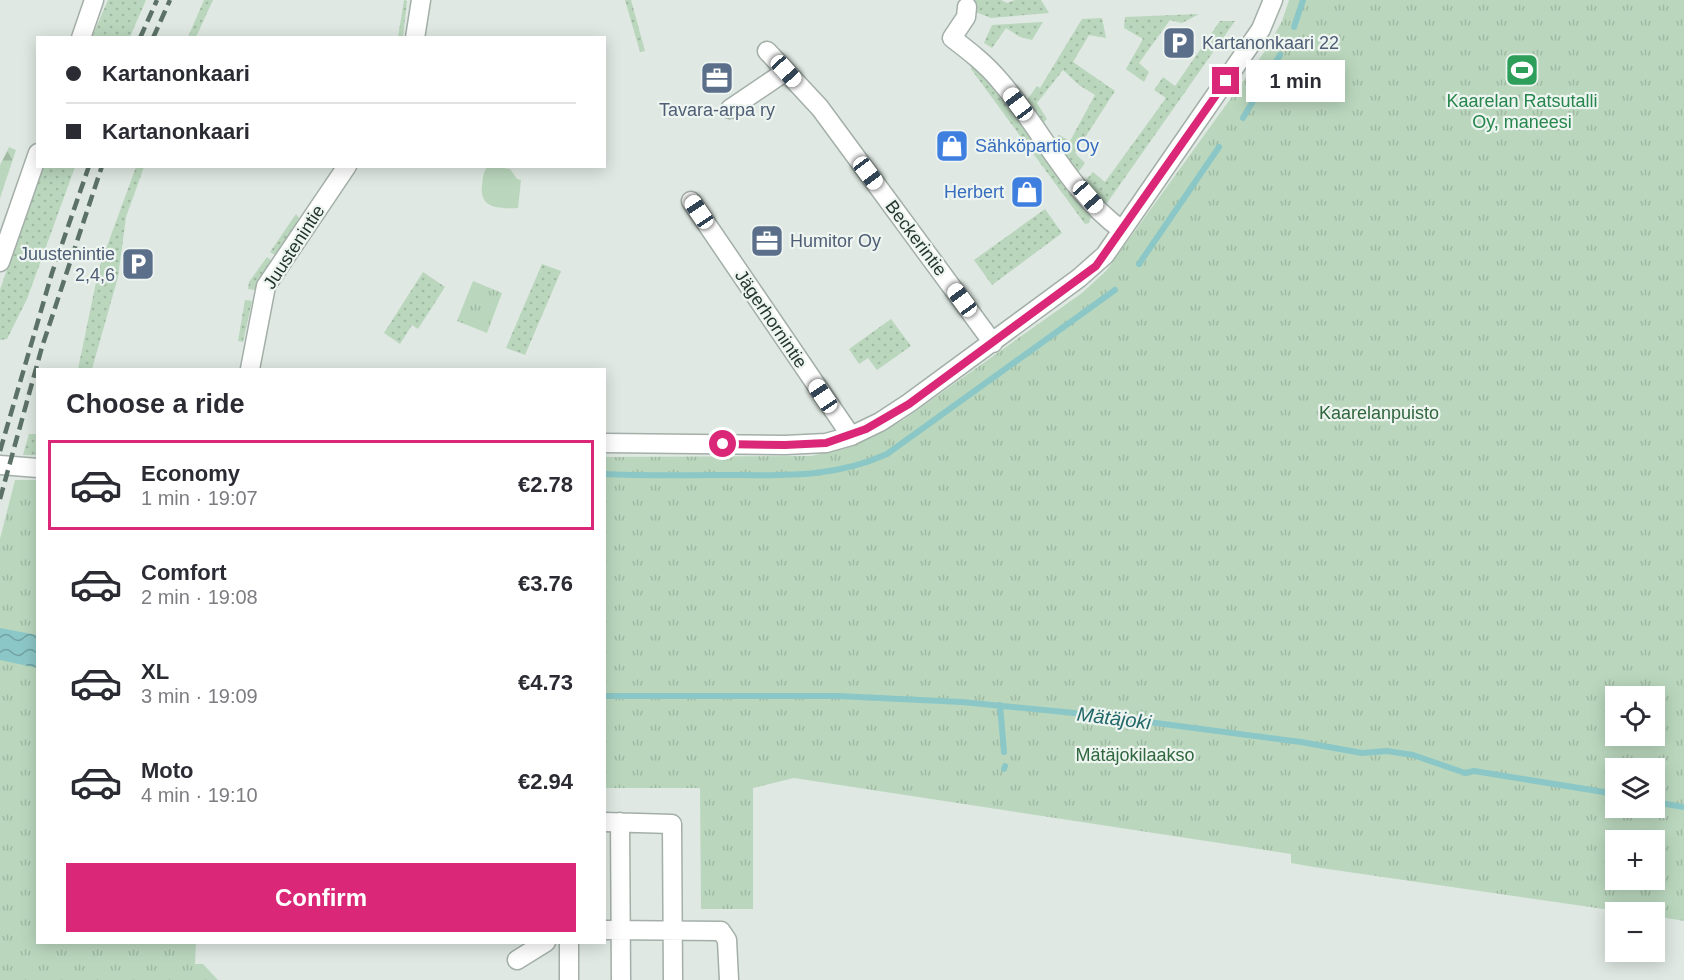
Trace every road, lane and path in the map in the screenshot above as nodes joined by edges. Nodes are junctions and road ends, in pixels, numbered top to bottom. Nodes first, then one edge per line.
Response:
1 (94, 0) edge
2 (421, 0) edge
3 (1273, 0) edge
4 (967, 7) dead end
5 (82, 36) edge
6 (415, 36) edge
7 (767, 51) dead end
8 (786, 71) junction
9 (730, 109) dead end
10 (36, 159) edge
11 (346, 168) edge
12 (691, 201) dead end
13 (1122, 230) junction
14 (0, 262) edge
15 (993, 343) junction
16 (250, 368) edge
17 (851, 436) junction
18 (606, 442) edge
19 (0, 465) edge
20 (36, 468) edge
21 (612, 822) edge
22 (672, 929) junction
23 (612, 930) edge
24 (543, 944) edge
25 (569, 944) edge
26 (517, 960) dead end
27 (569, 980) edge
28 (621, 980) edge
29 (673, 980) edge
30 (729, 980) edge

1 - 5 street
2 - 6 street
3 - 13 street
4 - 13 street
7 - 8 street, Beckerintie
8 - 9 street
8 - 15 street, Beckerintie
10 - 14 street
11 - 16 street, Juustenintie
12 - 17 street, Jägerhornintie
13 - 15 street
15 - 17 street
17 - 18 street
19 - 20 street
21 - 22 street
21 - 23 street
22 - 23 street
22 - 29 street
22 - 30 street
23 - 28 street
24 - 26 street
25 - 27 street

